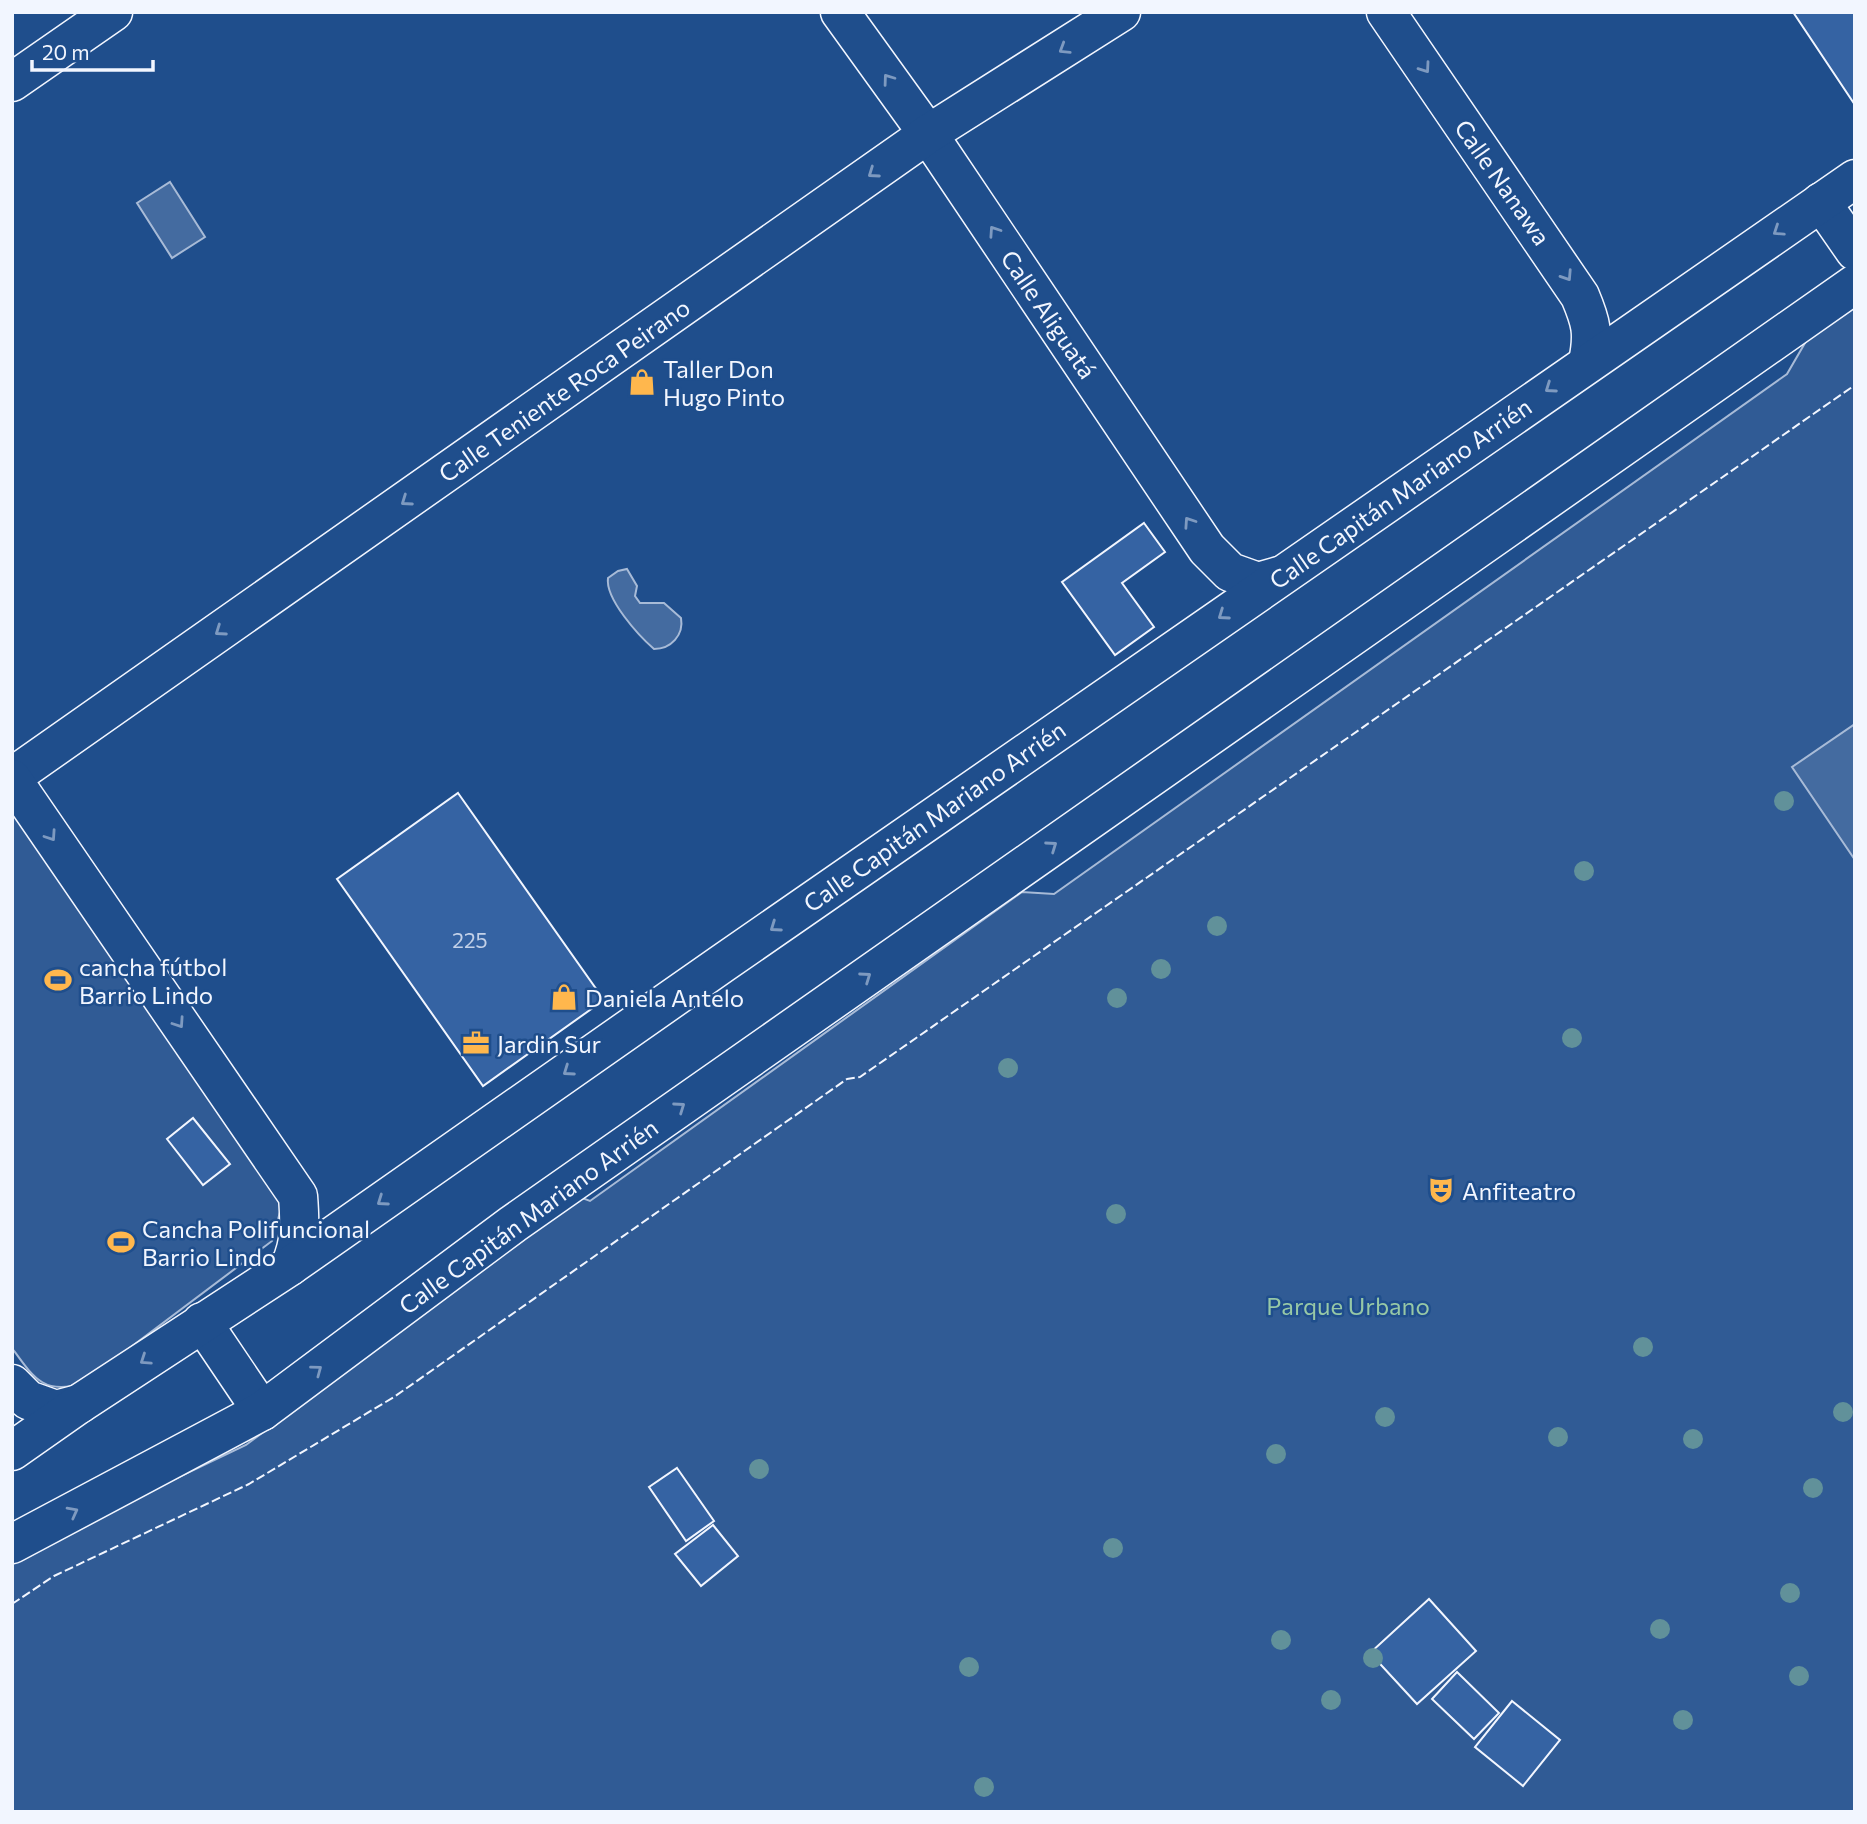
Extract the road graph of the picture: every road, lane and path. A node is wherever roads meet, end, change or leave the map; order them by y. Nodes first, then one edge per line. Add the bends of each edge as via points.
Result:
1 (113, 12) edge
2 (840, 12) edge
3 (1121, 12) edge
4 (1386, 12) edge
5 (12, 82) edge
6 (929, 134) junction
7 (1855, 179) edge
8 (1821, 202) junction
9 (1855, 251) edge
10 (1855, 284) edge
11 (1588, 362) junction
12 (1279, 576) junction
13 (12, 778) edge
14 (290, 1266) junction
15 (202, 1322) junction
16 (12, 1384) edge
17 (79, 1404) junction
18 (262, 1411) junction
19 (12, 1451) edge
20 (12, 1544) edge

1 - 5 street
6 -> 2 street, Calle Aliguatá
3 -> 6 street, Calle Teniente Roca Peirano
4 -> 11 street, Calle Nanawa via 1580,296 1593,341
12 -> 6 street, Calle Aliguatá via 1258,582 1230,572 1207,549
6 -> 13 street, Calle Teniente Roca Peirano
7 - 8 street, Calle Capitán Mariano Arrién
8 - 9 street
8 -> 11 street, Calle Capitán Mariano Arrién
18 -> 10 street, Calle Capitán Mariano Arrién via 513,1224
11 -> 12 street, Calle Capitán Mariano Arrién
12 -> 14 street, Calle Capitán Mariano Arrién
13 -> 14 street via 298,1196 299,1247
14 - 15 street, Calle Capitán Mariano Arrién
15 -> 17 street, Calle Capitán Mariano Arrién
15 - 18 street
16 - 17 street via 28,1400 55,1410
17 - 19 street, Calle Capitán Mariano Arrién
20 -> 18 street, Calle Capitán Mariano Arrién

